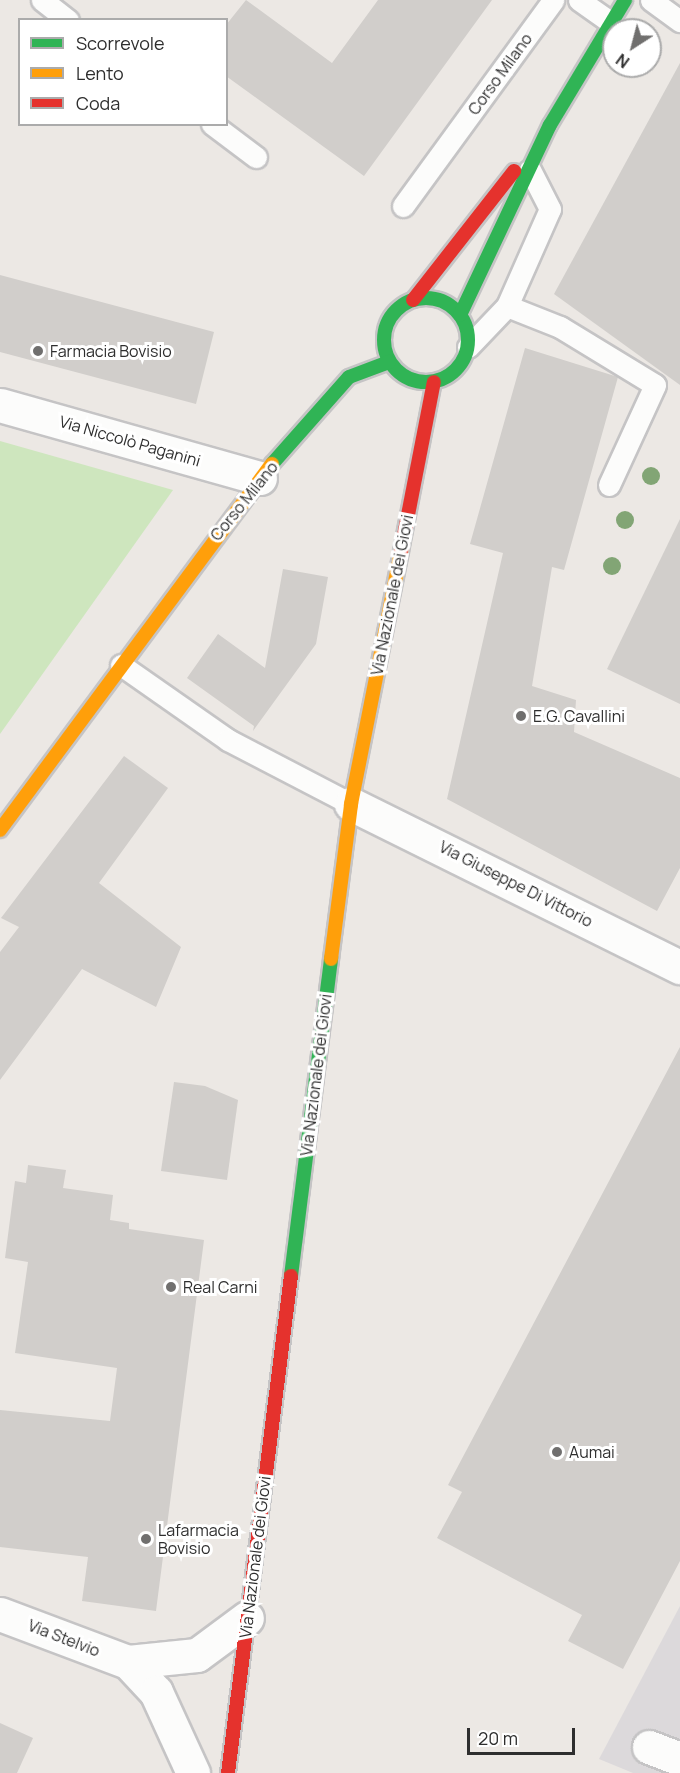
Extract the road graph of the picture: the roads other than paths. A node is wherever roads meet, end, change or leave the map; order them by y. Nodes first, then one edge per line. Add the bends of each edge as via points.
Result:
1 (42, 0) edge
2 (553, 0) edge
3 (579, 0) edge
4 (624, 0) edge
5 (651, 0) edge
6 (65, 18) edge
7 (604, 18) edge
8 (613, 18) edge
9 (680, 21) edge
10 (602, 36) edge
11 (550, 125) junction
12 (215, 126) edge
13 (256, 157) dead end
14 (530, 170) junction
15 (404, 206) dead end
16 (413, 300) junction
17 (507, 306) junction
18 (460, 315) junction
19 (468, 347) junction
20 (389, 362) junction
21 (434, 382) junction
22 (0, 405) edge
23 (260, 478) junction
24 (609, 485) dead end
25 (121, 665) junction
26 (351, 804) junction
27 (0, 830) edge
28 (680, 967) edge
29 (0, 1614) edge
30 (247, 1618) junction
31 (128, 1662) junction
32 (649, 1747) dead end
33 (680, 1759) edge
34 (193, 1773) edge
35 (228, 1773) edge

1 - 6 lane
2 - 15 lane, Corso Milano
3 - 7 lane
4 - 8 main road
5 - 9 lane
10 - 11 main road
11 - 14 main road
11 - 16 main road
12 - 13 lane
14 - 17 lane via 550,209
14 - 18 main road
16 - 18 main road via 439,300
16 - 20 main road via 397,309 386,325 383,344
17 - 19 lane
17 - 24 lane via 560,327 655,385
18 - 19 main road
19 - 21 main road via 456,370
20 - 21 main road via 408,379
20 - 23 main road, Corso Milano via 349,377
21 - 26 main road, Via Nazionale dei Giovi
22 - 23 street, Via Niccolò Paganini
23 - 25 main road, Corso Milano
25 - 26 lane via 228,740
25 - 27 main road, Corso Milano
26 - 28 street, Via Giuseppe Di Vittorio
26 - 30 main road, Via Nazionale dei Giovi
29 - 31 street, Via Stelvio
30 - 31 street, Via Stelvio via 197,1655
30 - 35 main road, Via Nazionale dei Giovi
31 - 34 street, Via Stelvio via 156,1692
32 - 33 street

